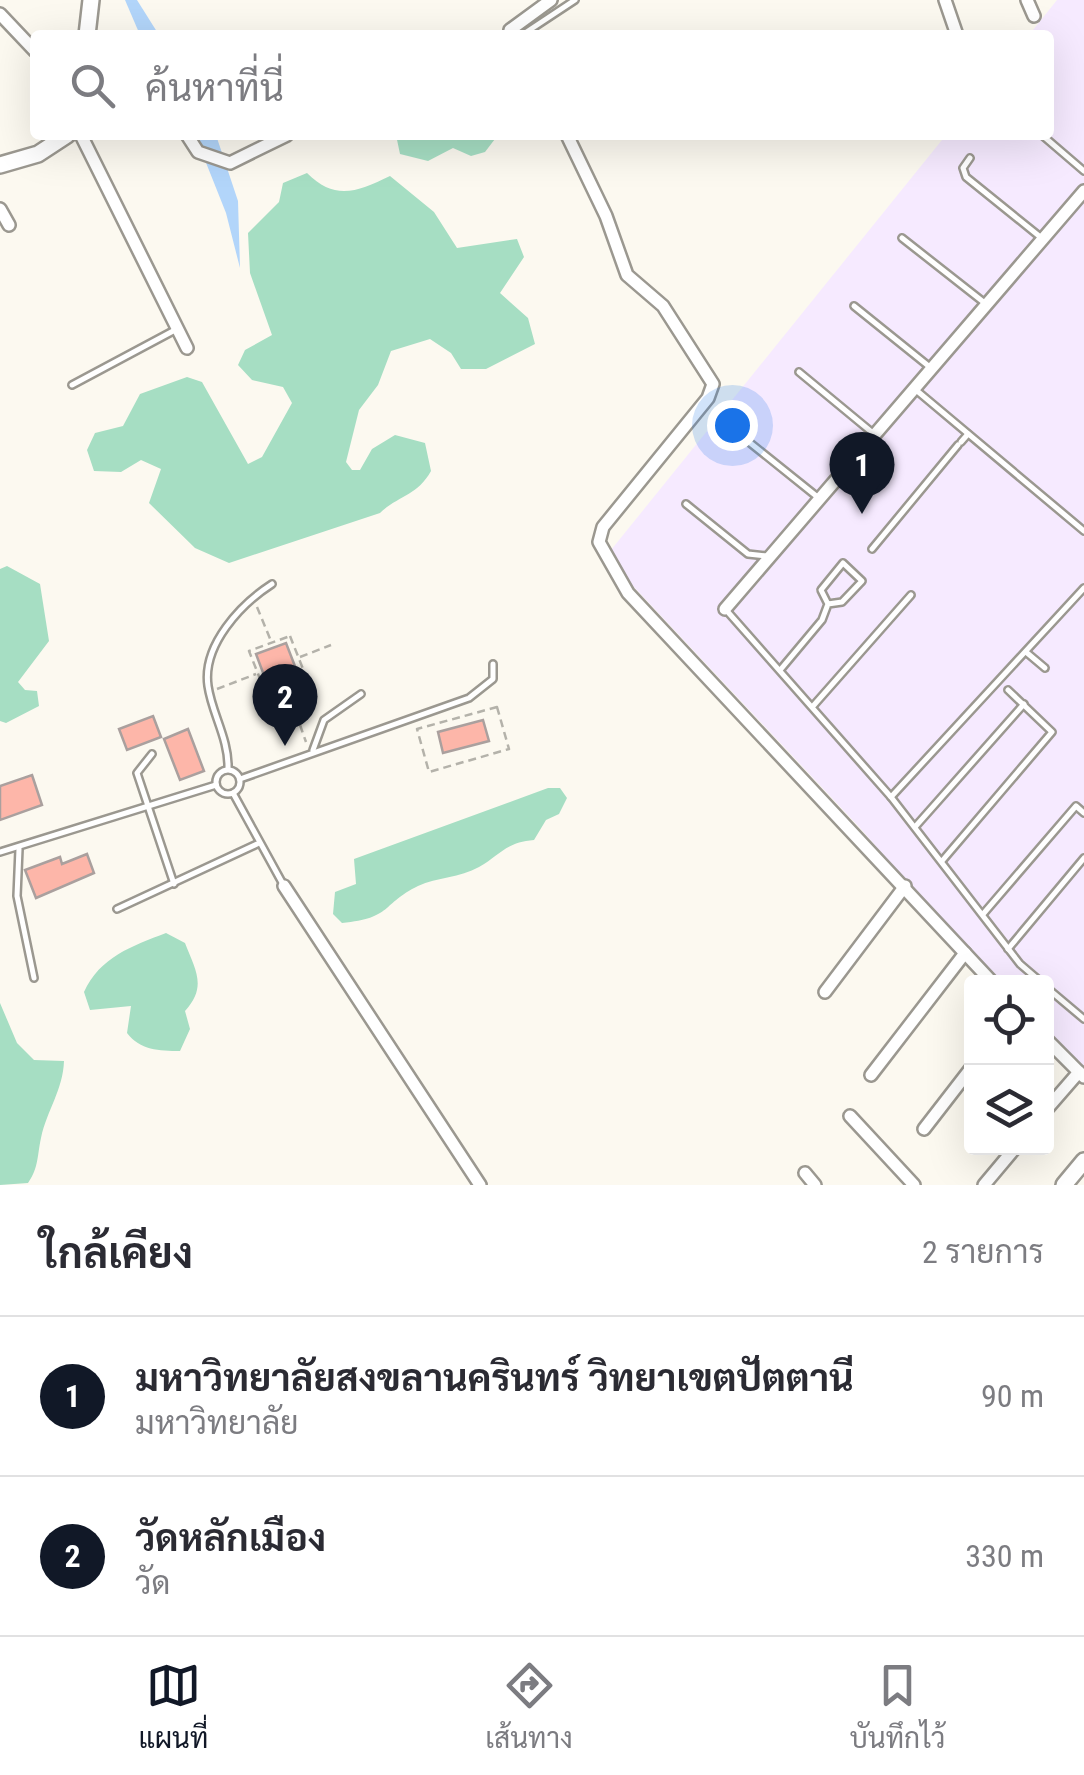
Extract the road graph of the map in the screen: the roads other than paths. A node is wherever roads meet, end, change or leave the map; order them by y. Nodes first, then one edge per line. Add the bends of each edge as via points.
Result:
1 (91, 0) edge
2 (552, 0) edge
3 (575, 0) edge
4 (945, 0) edge
5 (1027, 0) edge
6 (0, 14) edge
7 (1034, 16) dead end
8 (88, 30) edge
9 (517, 30) edge
10 (519, 30) edge
11 (955, 30) edge
12 (30, 45) edge
13 (59, 140) edge
14 (84, 140) edge
15 (190, 140) edge
16 (277, 140) edge
17 (569, 140) edge
18 (1048, 140) edge
19 (970, 158) dead end
20 (0, 164) edge
21 (1084, 171) edge
22 (1084, 191) edge
23 (0, 209) edge
24 (10, 225) dead end
25 (902, 238) dead end
26 (1044, 240) junction
27 (854, 306) dead end
28 (988, 306) junction
29 (178, 328) junction
30 (187, 348) dead end
31 (933, 370) junction
32 (800, 372) dead end
33 (72, 385) dead end
34 (916, 390) junction
35 (739, 434) dead end
36 (968, 434) junction
37 (876, 436) junction
38 (822, 500) junction
39 (686, 504) dead end
40 (1084, 531) edge
41 (872, 549) dead end
42 (770, 556) junction
43 (272, 584) dead end
44 (1084, 588) edge
45 (911, 595) dead end
46 (828, 604) junction
47 (725, 609) joint
48 (1026, 652) junction
49 (493, 664) dead end
50 (1044, 668) dead end
51 (781, 669) junction
52 (1008, 690) dead end
53 (360, 694) dead end
54 (1024, 704) junction
55 (813, 706) junction
56 (311, 752) junction
57 (152, 754) dead end
58 (228, 769) junction
59 (240, 779) junction
60 (216, 785) junction
61 (233, 793) junction
62 (891, 797) junction
63 (148, 806) junction
64 (1084, 813) edge
65 (915, 827) junction
66 (257, 844) junction
67 (20, 848) junction
68 (0, 852) edge
69 (1084, 858) edge
70 (942, 861) junction
71 (174, 884) junction
72 (284, 886) joint
73 (904, 886) junction
74 (117, 909) dead end
75 (983, 914) junction
76 (1008, 949) junction
77 (965, 953) junction
78 (985, 975) edge
79 (1034, 975) edge
80 (34, 978) dead end
81 (826, 992) dead end
82 (1054, 994) edge
83 (1084, 1019) edge
84 (1054, 1047) edge
85 (1081, 1074) edge
86 (871, 1075) dead end
87 (964, 1078) edge
88 (1054, 1102) edge
89 (850, 1116) dead end
90 (924, 1129) dead end
91 (1009, 1155) edge
92 (1084, 1161) edge
93 (805, 1173) dead end
94 (480, 1185) edge
95 (815, 1185) edge
96 (914, 1185) edge
97 (984, 1185) edge
98 (1064, 1185) edge

1 - 8 street
2 - 9 street
3 - 10 lane
4 - 11 street
5 - 7 street
6 - 12 street
13 - 20 street
14 - 29 street
15 - 16 street via 198,152 230,163
17 - 73 street via 627,275 663,306 713,384 603,527 600,542 635,601
18 - 21 lane
19 - 26 lane via 966,177
22 - 26 street
23 - 24 street
25 - 28 lane
26 - 28 street
27 - 31 lane
28 - 31 street
29 - 30 street
29 - 33 lane
31 - 34 street
32 - 37 lane
34 - 36 lane
34 - 37 street
35 - 38 lane
36 - 40 lane
36 - 41 lane
37 - 38 street
38 - 42 street
39 - 42 lane via 748,554
42 - 47 street
43 - 58 lane via 236,613 208,667
44 - 48 lane
45 - 55 lane
46 - 46 lane via 842,602 862,581 844,563 821,590
46 - 51 lane
47 - 51 lane
48 - 50 lane
48 - 62 lane
49 - 56 lane via 493,679 469,698
51 - 55 lane
52 - 54 lane
53 - 56 lane via 324,720
54 - 65 lane
54 - 70 lane via 1052,732
55 - 62 lane
56 - 59 lane
57 - 63 lane via 137,773
58 - 59 lane
58 - 60 lane
59 - 61 lane
60 - 61 lane
60 - 63 lane
61 - 66 lane
62 - 65 lane
63 - 67 lane
63 - 71 lane
64 - 75 lane via 1076,806
65 - 70 lane
66 - 71 lane
66 - 72 lane
67 - 68 lane
67 - 80 lane via 16,896
69 - 76 lane
70 - 75 lane
71 - 74 lane
72 - 94 street
73 - 77 street
73 - 81 street
75 - 76 lane
76 - 79 lane
77 - 78 street
77 - 86 street
82 - 83 lane
84 - 85 street
85 - 88 street
87 - 90 street
89 - 96 street
91 - 97 street
92 - 98 street
93 - 95 street

